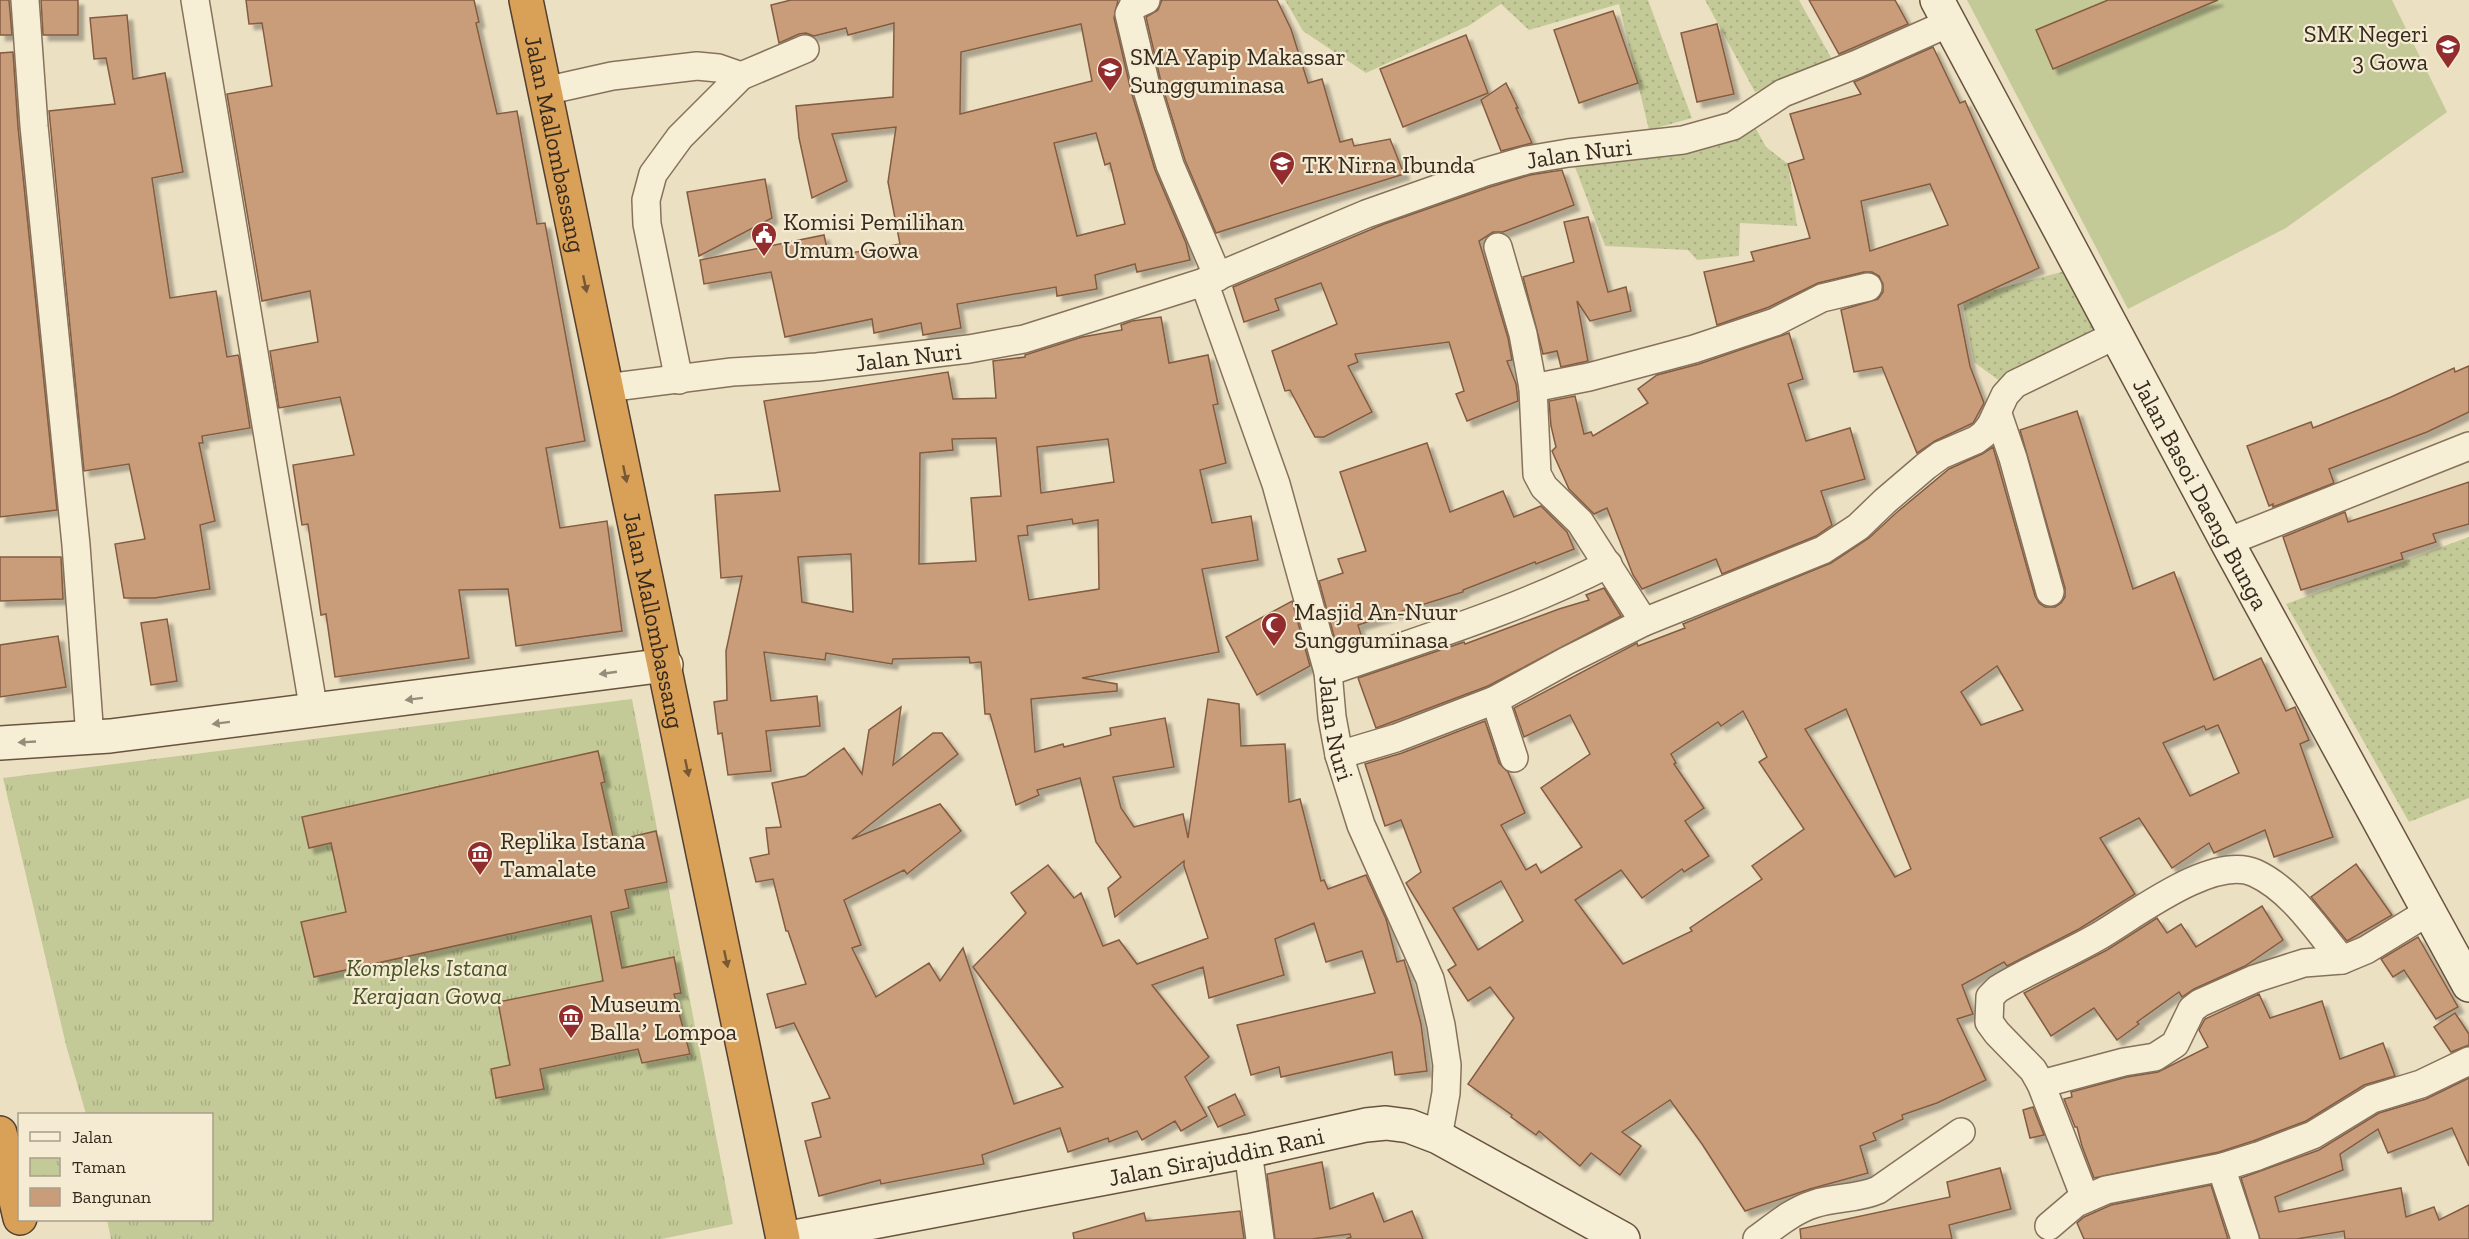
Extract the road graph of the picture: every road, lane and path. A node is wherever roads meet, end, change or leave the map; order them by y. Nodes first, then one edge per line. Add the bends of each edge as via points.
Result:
1 (25, 0) edge
2 (195, 0) edge
3 (526, 0) edge
4 (1138, 2) edge
5 (1943, 11) edge
6 (805, 49) dead end
7 (741, 76) junction
8 (571, 85) junction
9 (1498, 247) dead end
10 (1211, 280) junction
11 (1868, 287) dead end
12 (2116, 335) junction
13 (679, 380) junction
14 (606, 388) junction
15 (1533, 388) junction
16 (1998, 414) junction
17 (2469, 446) edge
18 (2227, 542) junction
19 (1608, 564) junction
20 (2050, 592) dead end
21 (1644, 622) junction
22 (666, 666) junction
23 (1328, 672) junction
24 (1496, 700) junction
25 (314, 712) junction
26 (90, 738) junction
27 (0, 743) edge
28 (1339, 755) junction
29 (1514, 758) dead end
30 (2428, 912) junction
31 (2342, 960) junction
32 (2469, 985) edge
33 (2469, 1061) edge
34 (2041, 1084) junction
35 (1961, 1132) dead end
36 (0, 1133) edge
37 (1438, 1137) junction
38 (1248, 1151) junction
39 (2223, 1167) junction
40 (2085, 1198) junction
41 (18, 1210) edge
42 (18, 1220) edge
43 (20, 1221) edge
44 (0, 1225) edge
45 (2049, 1226) dead end
46 (24, 1239) edge
47 (784, 1239) edge
48 (1260, 1239) edge
49 (1623, 1239) edge
50 (1757, 1239) edge
51 (2245, 1239) edge

1 - 26 street
2 - 25 street
3 - 8 highway, Jalan Mallombassang
4 - 10 street via 1130,9 1132,30 1170,165
5 - 10 street, Jalan Nuri via 1857,64 1783,93 1733,126 1683,140 1527,160 1366,214
5 - 12 street, Jalan Basoi Daeng Bunga
6 - 7 street
7 - 8 street via 697,66
7 - 13 street via 680,136 653,174 646,200 647,224
8 -> 14 highway, Jalan Mallombassang
9 - 15 street via 1523,334
10 - 13 street, Jalan Nuri via 1024,339 969,349
10 - 23 street, Jalan Nuri via 1276,484
11 - 15 street via 1822,298 1775,322 1694,349
12 - 16 street via 2015,384 2005,395
12 - 18 street, Jalan Basoi Daeng Bunga
13 - 14 street, Jalan Nuri
14 -> 22 highway, Jalan Mallombassang
15 - 19 street via 1537,474 1544,487 1580,522
16 - 20 street
16 - 21 street via 1984,434 1926,466 1842,539 1800,560
17 - 18 street
18 - 30 street, Jalan Basoi Daeng Bunga
19 - 21 street
19 - 23 street via 1514,607
21 - 24 street
22 -> 25 street
22 -> 47 highway, Jalan Mallombassang
23 - 28 street, Jalan Nuri
24 - 28 street
24 - 29 street
25 -> 26 street
26 -> 27 street
28 - 37 street, Jalan Nuri via 1372,854 1430,979 1447,1065
30 - 31 street
30 - 32 street, Jalan Basoi Daeng Bunga
31 - 34 street via 2304,963 2254,979 2200,1003 2192,1009 2175,1044 2155,1057
31 - 34 street via 2288,896 2254,872 2226,870 2180,886 1990,997 1989,1022
33 - 39 street via 2421,1084 2373,1099 2313,1135
34 - 40 street
35 - 50 street via 1878,1190 1796,1211
36 - 41 highway
37 - 38 street, Jalan Sirajuddin Rani via 1409,1126 1386,1123
37 - 49 street, Jalan Sirajuddin Rani
38 - 47 street, Jalan Sirajuddin Rani
38 - 48 street
39 - 40 street via 2106,1190
39 - 51 street
40 - 45 street
42 - 44 street
43 - 46 highway

